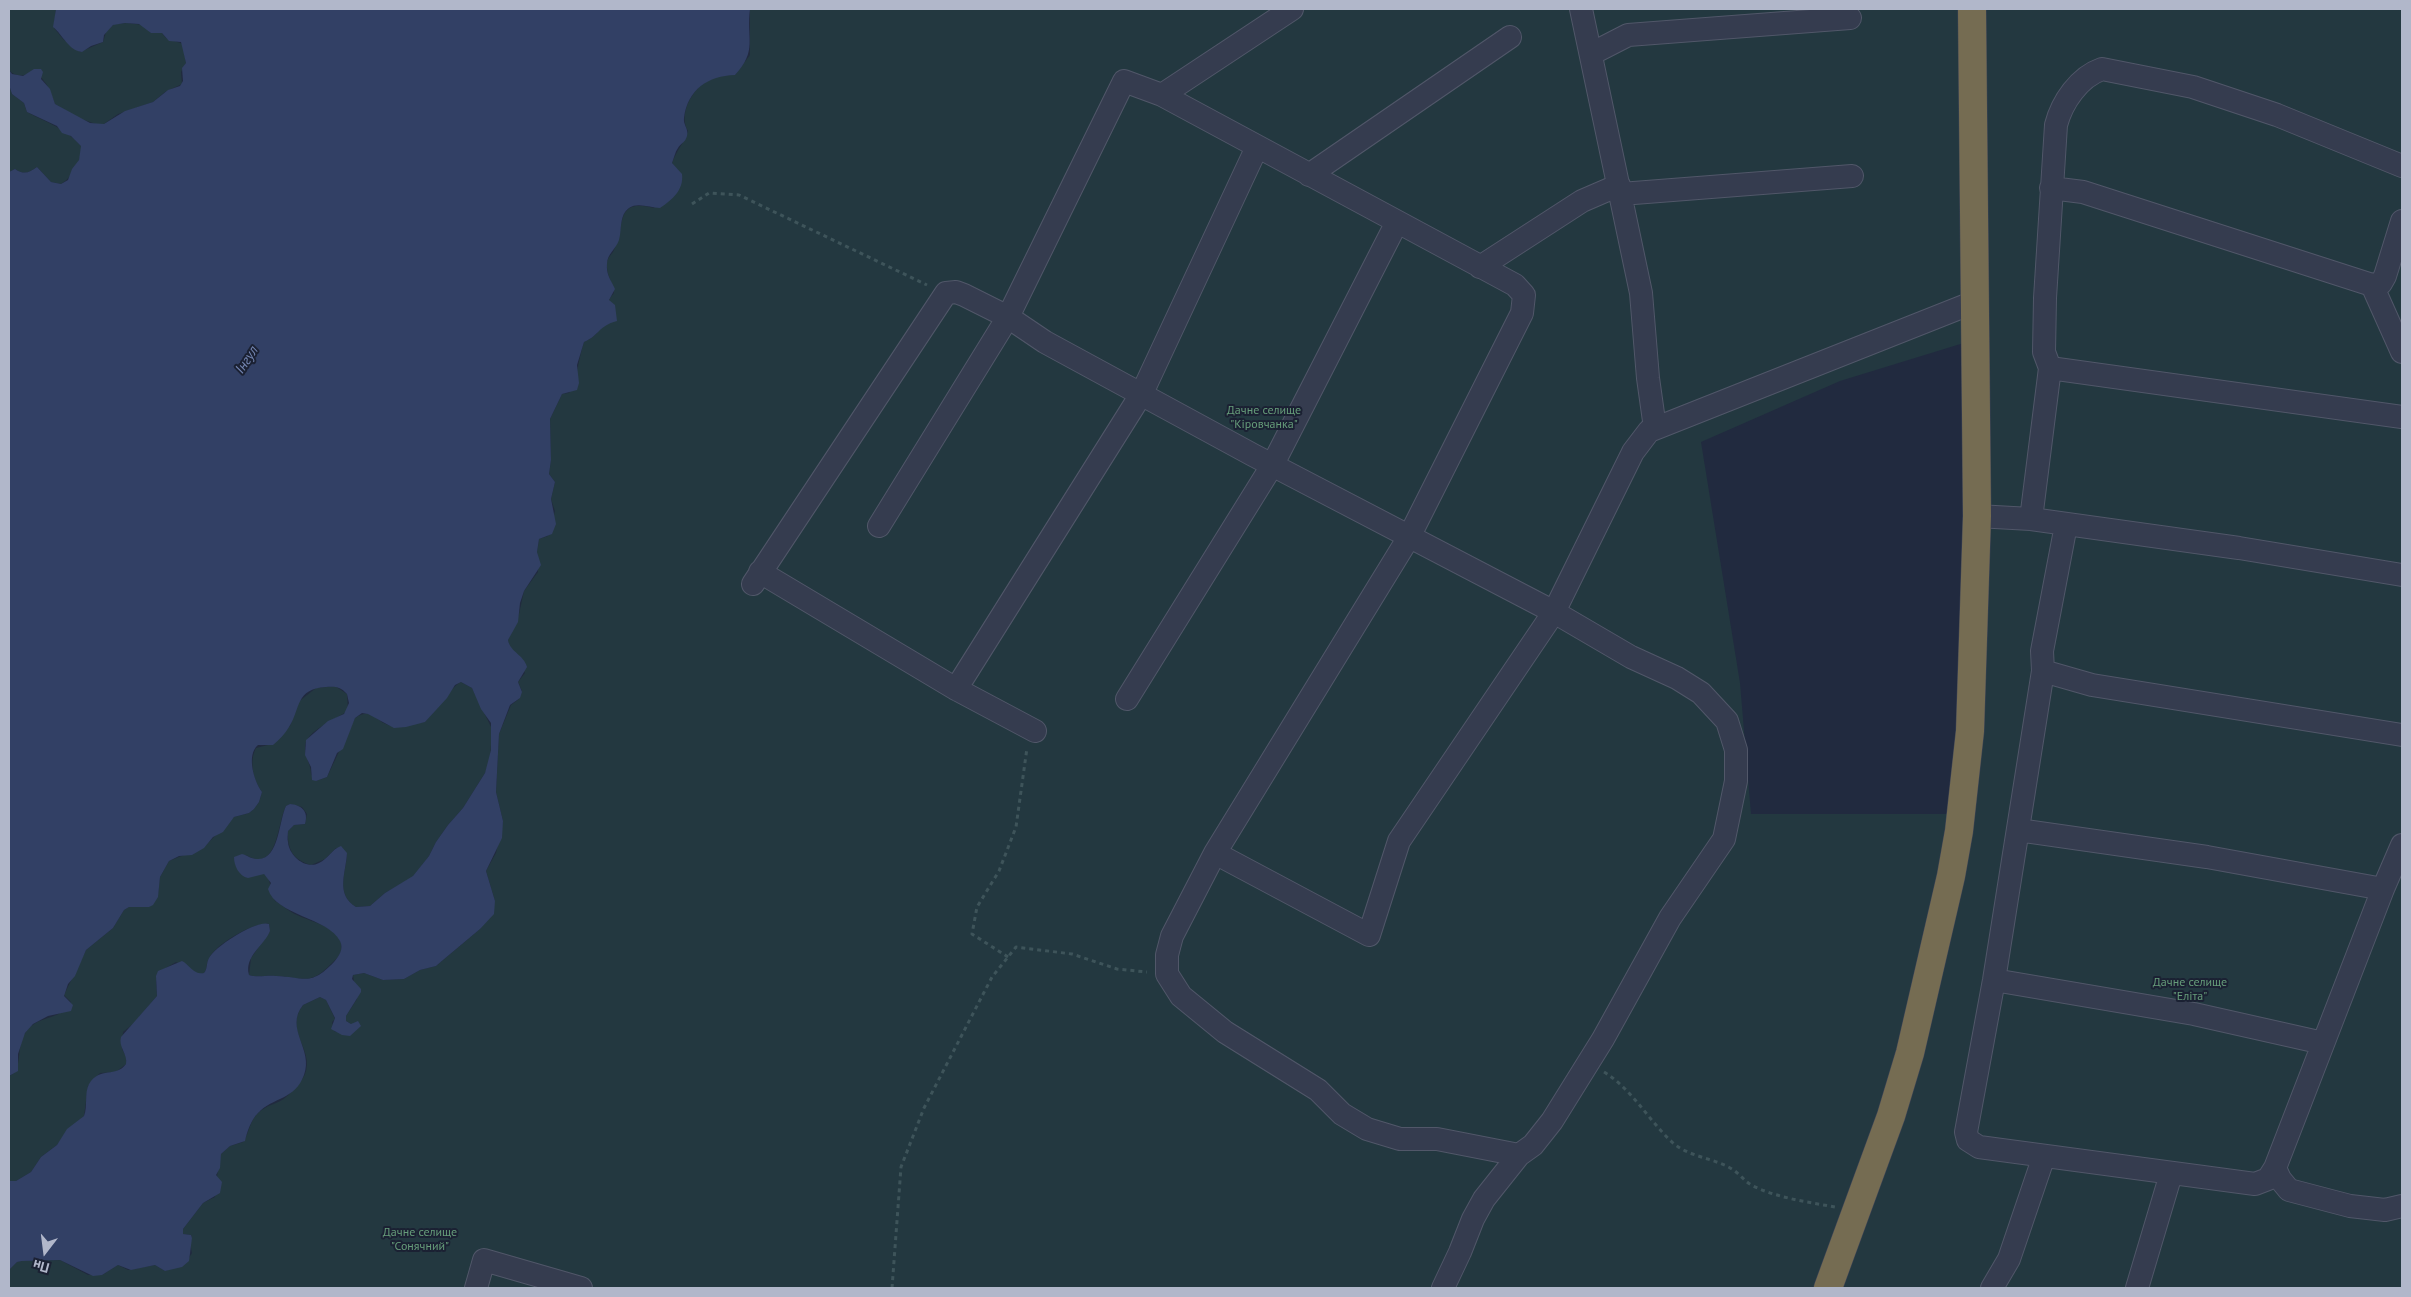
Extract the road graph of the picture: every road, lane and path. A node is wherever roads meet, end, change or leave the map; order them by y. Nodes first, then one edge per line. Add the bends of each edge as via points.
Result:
1 (1292, 9) edge
2 (1581, 9) edge
3 (1972, 9) edge
4 (1850, 18) dead end
5 (1510, 37) dead end
6 (1591, 54) junction
7 (1162, 95) junction
8 (1258, 147) junction
9 (2402, 166) edge
10 (1309, 175) junction
11 (1852, 176) dead end
12 (2051, 188) junction
13 (1620, 190) junction
14 (692, 204) dead end
15 (2402, 221) edge
16 (1397, 222) junction
17 (1480, 267) junction
18 (2372, 285) junction
19 (946, 293) junction
20 (1976, 301) junction
21 (1008, 317) junction
22 (2402, 352) edge
23 (2050, 368) junction
24 (1142, 393) junction
25 (2402, 417) edge
26 (1655, 428) junction
27 (1273, 464) junction
28 (1977, 516) junction
29 (2031, 519) junction
30 (2066, 525) junction
31 (879, 526) dead end
32 (1409, 537) junction
33 (2402, 575) edge
34 (1554, 612) junction
35 (2043, 671) junction
36 (956, 689) junction
37 (1127, 698) dead end
38 (1032, 729) joint
39 (2402, 735) edge
40 (2018, 830) junction
41 (2402, 845) edge
42 (1214, 853) junction
43 (2383, 889) junction
44 (1008, 957) junction
45 (1167, 974) junction
46 (1994, 980) junction
47 (2323, 1043) junction
48 (1588, 1064) junction
49 (1518, 1155) junction
50 (2044, 1156) junction
51 (2275, 1168) junction
52 (2170, 1174) junction
53 (2402, 1206) edge
54 (1857, 1212) junction
55 (476, 1288) edge
56 (581, 1288) edge
57 (892, 1288) edge
58 (1443, 1288) edge
59 (1828, 1288) edge
60 (1992, 1288) edge
61 (2137, 1288) edge

1 - 7 lane
2 - 6 lane
3 - 20 highway
4 - 6 lane via 1628,35
5 - 10 lane
6 - 13 lane
7 - 8 lane
7 - 21 lane via 1124,81
8 - 10 lane
8 - 24 lane
9 - 12 lane via 2277,115 2193,87 2102,70 2082,82 2059,114
10 - 16 lane
11 - 13 lane
12 - 18 lane via 2083,192
12 - 23 lane via 2044,352
13 - 17 lane via 1582,201
13 - 26 lane via 1641,293
14 - 19 path via 709,193 739,195
15 - 18 lane via 2385,276 2381,283
16 - 17 lane
16 - 27 lane
17 - 32 lane via 1514,285 1524,295 1522,313
18 - 22 lane
19 - 21 lane via 964,295
19 - 36 lane via 757,578
20 - 26 lane
20 - 28 highway
21 - 24 lane via 1045,342
21 - 31 lane
23 - 25 lane
23 - 29 lane
24 - 27 lane
24 - 36 lane
26 - 34 lane via 1632,452
27 - 32 lane
27 - 37 lane
28 - 29 lane
28 - 54 highway via 1970,730 1956,849 1910,1053 1892,1116
29 - 30 lane
30 - 33 lane via 2240,548
30 - 35 lane via 2042,651
32 - 34 lane
32 - 42 lane
34 - 42 lane via 1399,841 1369,935
34 - 48 lane via 1701,693 1727,721 1736,750 1736,780 1724,839 1670,918
35 - 39 lane via 2092,685
35 - 40 lane
36 - 38 lane
38 - 44 path via 1016,827 1000,871 977,908 972,934
40 - 43 lane via 2207,857
40 - 46 lane
41 - 43 lane
42 - 45 lane via 1172,936
43 - 47 lane
44 - 45 path via 1016,947 1072,954 1117,969
44 - 57 path via 992,977 924,1108 901,1167
45 - 49 lane via 1181,996 1225,1032 1318,1090 1354,1123 1400,1139 1437,1139
46 - 47 lane via 2194,1014
46 - 50 lane via 1966,1132 1968,1140 1979,1147
47 - 51 lane
48 - 49 lane via 1541,1136 1527,1151
48 - 54 path via 1621,1082 1649,1119 1675,1145 1732,1169 1752,1185 1788,1198
49 - 58 lane via 1484,1199
50 - 52 lane
50 - 60 lane via 2008,1259
51 - 52 lane via 2268,1180 2255,1184
51 - 53 lane via 2289,1190 2359,1207 2384,1210
52 - 61 lane
54 - 59 highway
55 - 56 lane via 484,1260

